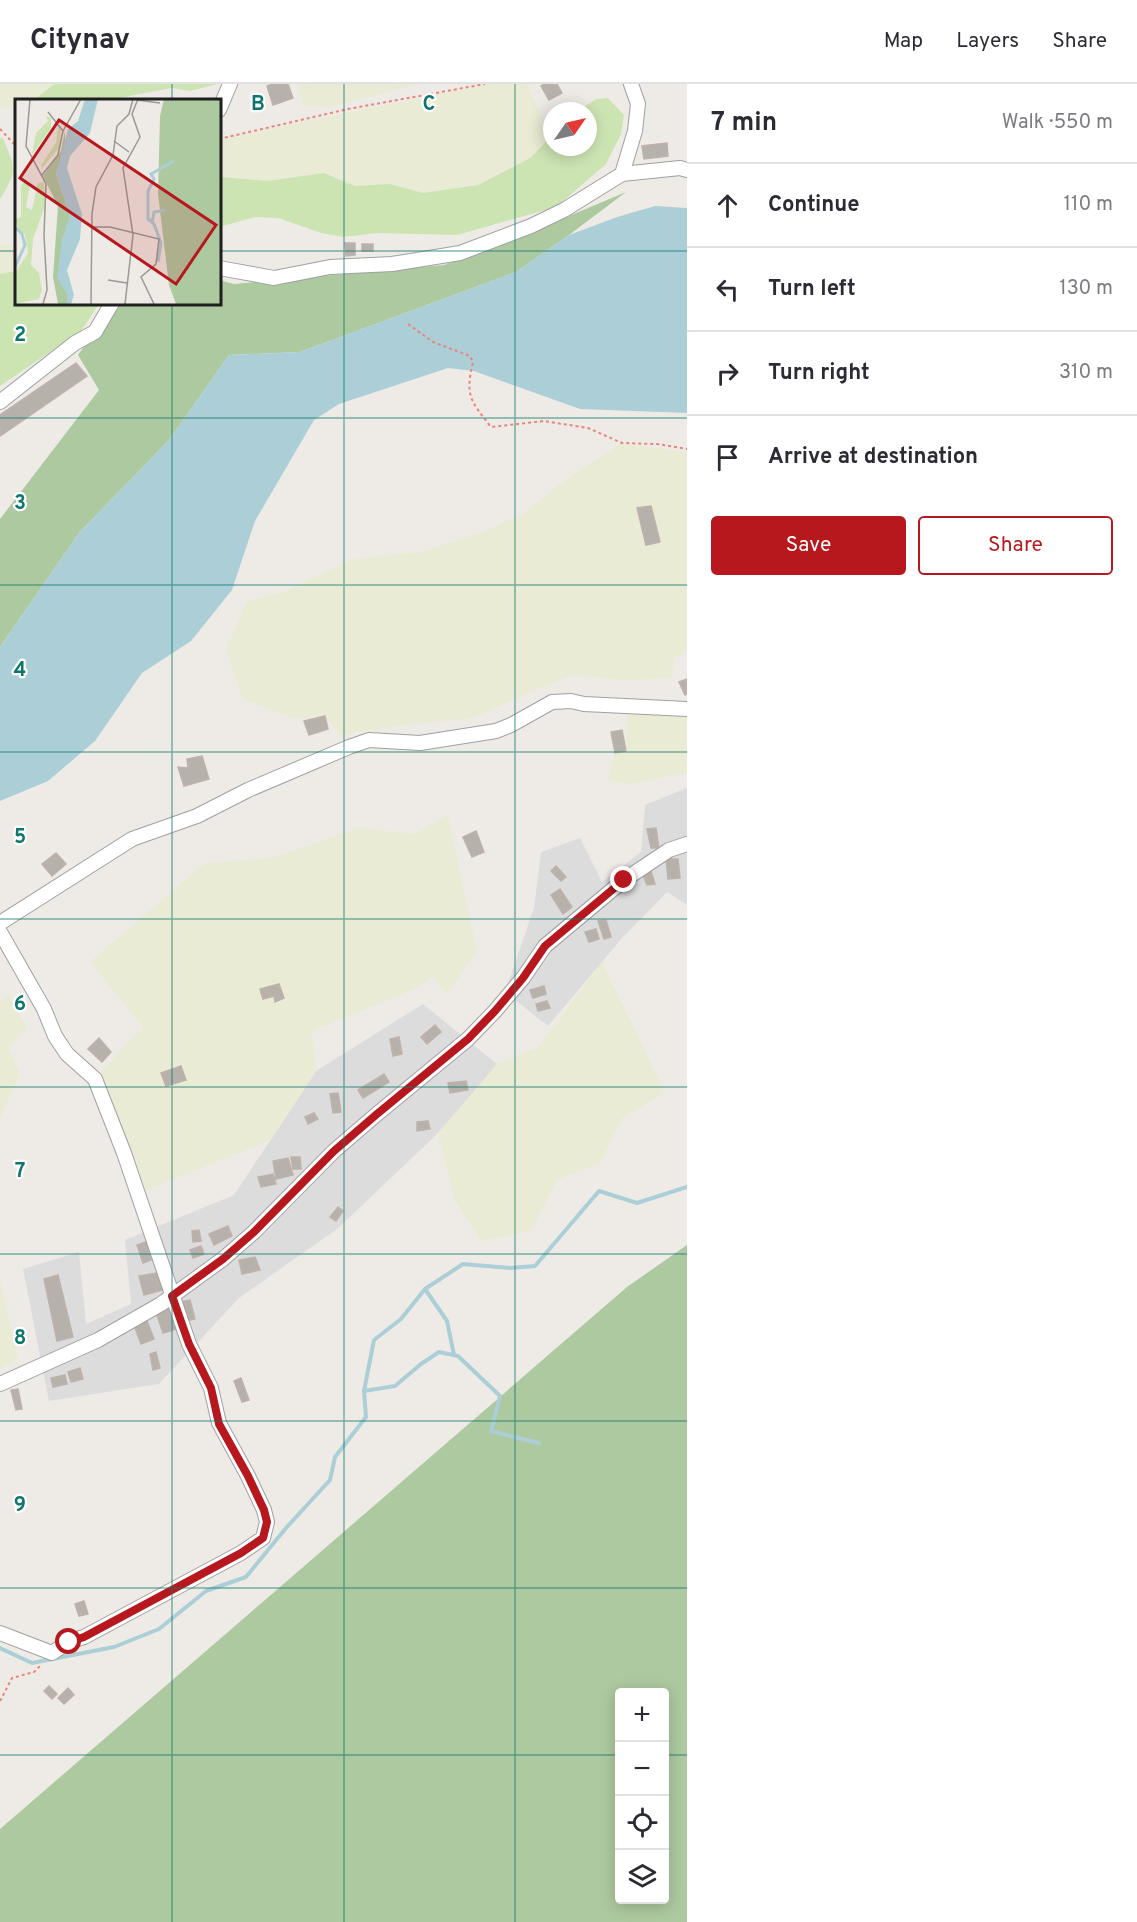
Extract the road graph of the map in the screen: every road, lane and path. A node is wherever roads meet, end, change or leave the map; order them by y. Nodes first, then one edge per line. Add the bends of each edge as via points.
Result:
1 (230, 84) edge
2 (485, 84) edge
3 (631, 86) edge
4 (220, 108) edge
5 (0, 129) edge
6 (220, 139) edge
7 (15, 145) edge
8 (687, 170) edge
9 (622, 174) junction
10 (220, 268) edge
11 (111, 304) edge
12 (408, 324) dead end
13 (0, 402) edge
14 (687, 449) edge
15 (687, 709) edge
16 (687, 844) edge
17 (0, 923) edge
18 (0, 932) edge
19 (172, 1296) junction
20 (0, 1384) edge
21 (0, 1633) edge
22 (34, 1672) dead end
23 (0, 1701) edge

1 - 4 street
2 - 6 path via 348,109
3 - 9 street via 638,104 635,131
5 - 7 path
8 - 9 street
9 - 10 street via 531,226 459,253 392,264 330,267 274,278
11 - 13 street via 95,332 75,343
12 - 14 path via 433,342 470,356 471,402 491,427 544,421 588,428 622,443
15 - 17 street via 552,702 496,731 420,743 369,740 248,790 197,816 132,839
16 - 19 street via 669,850 624,880 545,946 516,986 468,1039 334,1151 223,1259
18 - 19 street via 67,1054 95,1079
19 - 20 street via 98,1340
19 - 21 street via 189,1344 211,1388 219,1424 264,1510 267,1522 263,1538 52,1653
22 - 23 path via 12,1678

